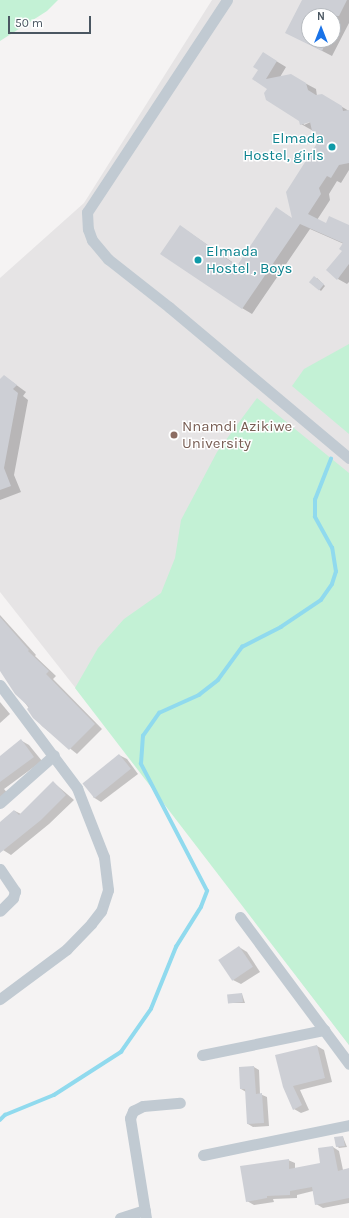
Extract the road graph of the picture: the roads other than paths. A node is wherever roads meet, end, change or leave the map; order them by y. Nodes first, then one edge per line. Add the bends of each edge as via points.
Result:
1 (227, 0) edge
2 (349, 458) edge
3 (0, 685) edge
4 (54, 755) junction
5 (0, 803) edge
6 (0, 868) edge
7 (0, 911) edge
8 (240, 917) dead end
9 (0, 999) edge
10 (324, 1030) junction
11 (202, 1055) dead end
12 (349, 1064) edge
13 (180, 1103) dead end
14 (349, 1125) edge
15 (203, 1155) dead end
16 (145, 1214) edge
17 (120, 1218) edge

1 - 2 street via 87,212 88,229 92,240 108,259
3 - 4 street
4 - 5 street
4 - 9 street via 76,788 104,857 108,890 101,912 67,949
6 - 7 street via 15,891 13,898
8 - 10 street
10 - 11 street
10 - 12 street
13 - 16 street via 143,1106 133,1111 130,1118
14 - 15 street
16 - 17 street

